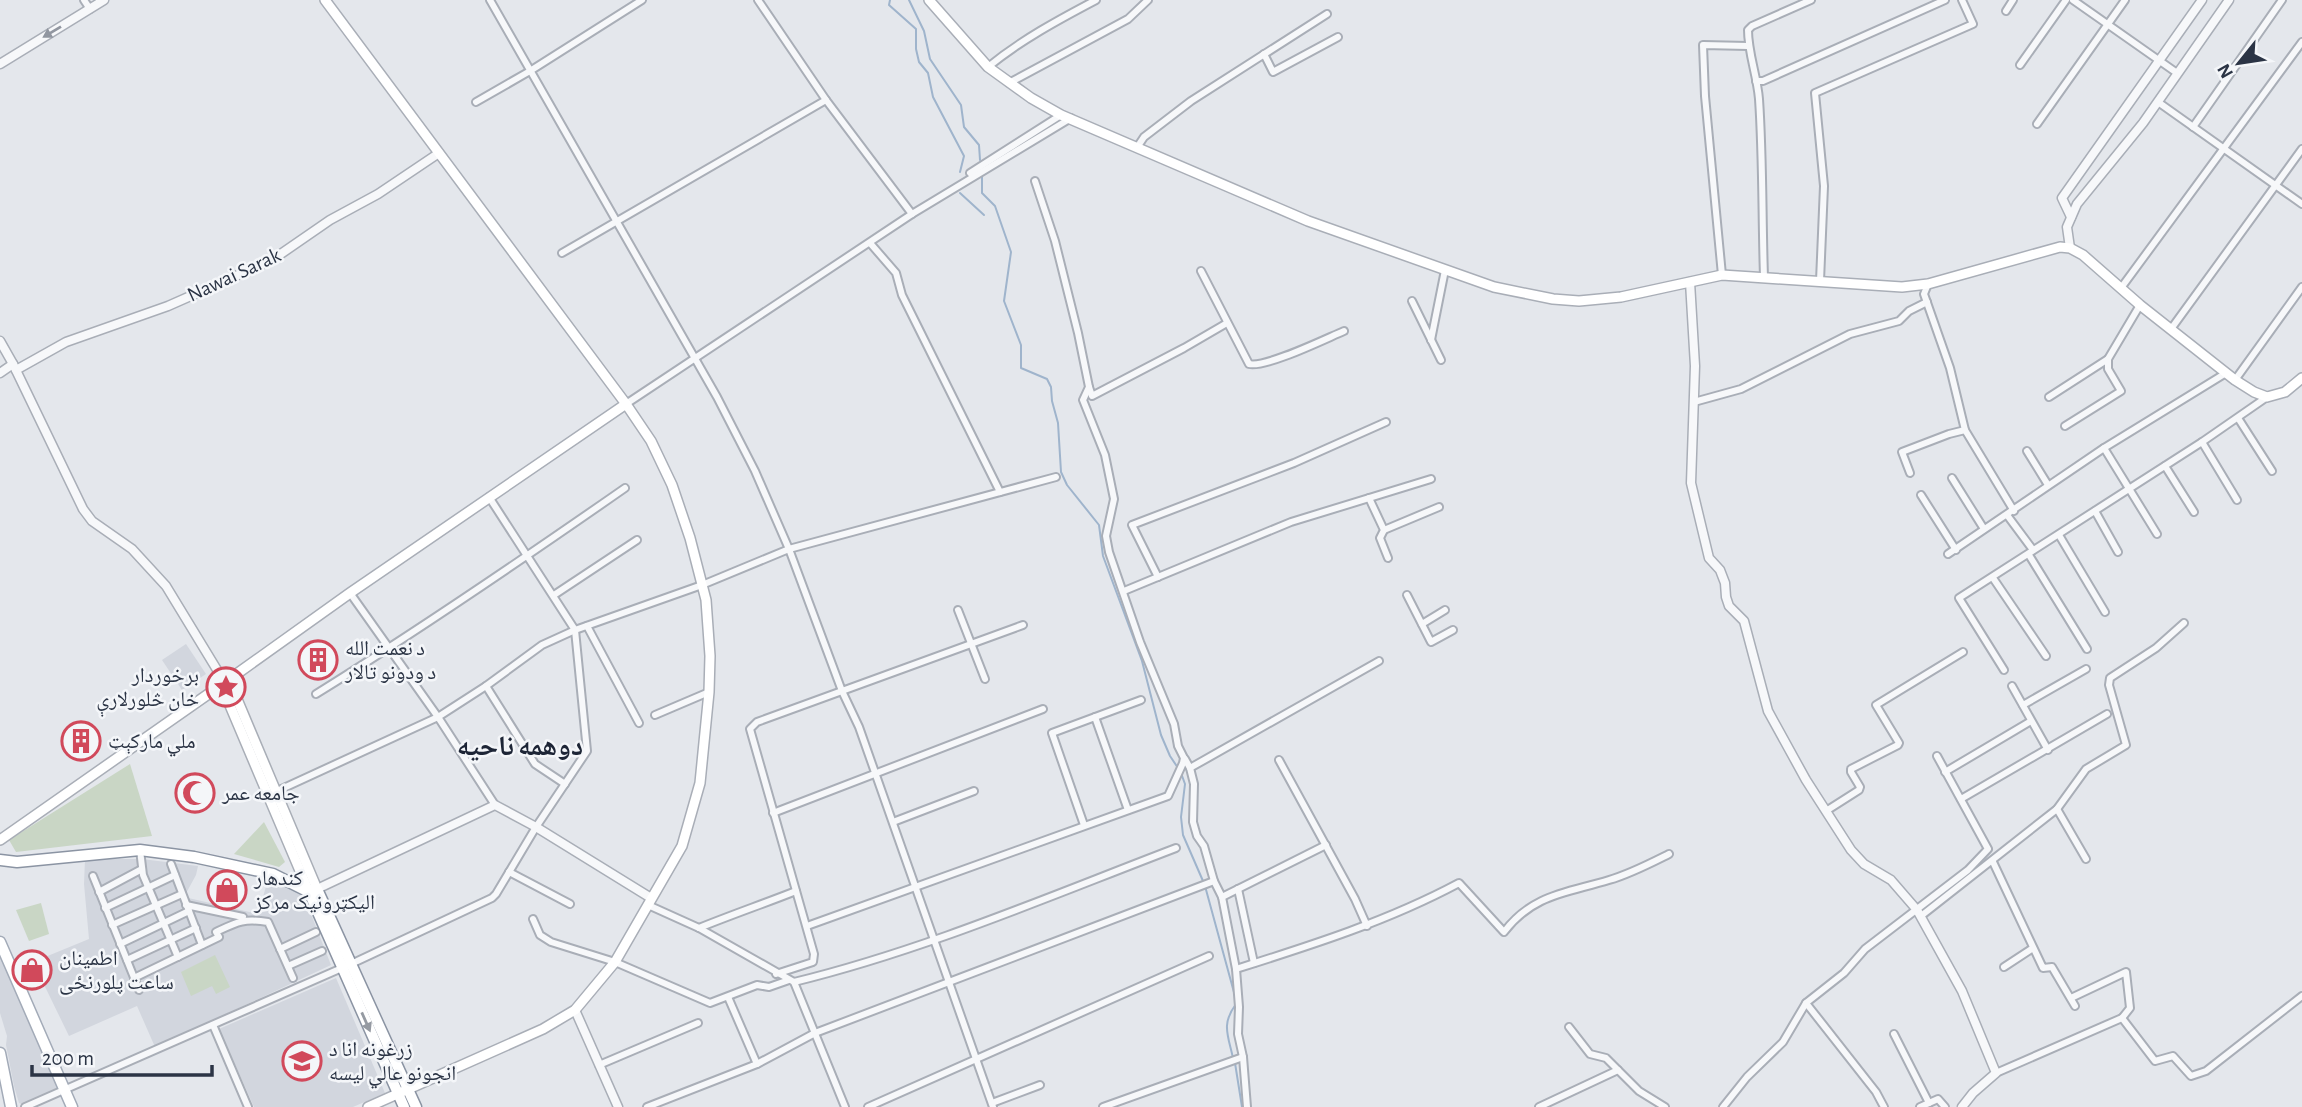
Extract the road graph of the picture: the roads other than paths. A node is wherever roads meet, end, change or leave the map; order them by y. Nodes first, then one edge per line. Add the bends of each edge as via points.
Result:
1 (84, 0) edge
2 (104, 0) edge
3 (325, 0) edge
4 (489, 0) edge
5 (642, 0) edge
6 (758, 0) edge
7 (929, 0) edge
8 (1096, 0) edge
9 (1148, 0) edge
10 (1811, 0) edge
11 (1945, 0) edge
12 (1962, 0) edge
13 (2013, 0) edge
14 (2066, 0) edge
15 (2073, 0) edge
16 (2125, 0) edge
17 (2202, 0) edge
18 (2229, 0) edge
19 (2282, 0) edge
20 (90, 9) junction
21 (2006, 11) dead end
22 (1327, 14) dead end
23 (2108, 24) junction
24 (1338, 37) dead end
25 (2302, 42) edge
26 (1748, 46) junction
27 (1264, 54) junction
28 (2160, 60) junction
29 (0, 64) edge
30 (2020, 65) dead end
31 (988, 66) junction
32 (530, 71) junction
33 (2178, 73) junction
34 (1756, 81) junction
35 (1009, 83) junction
36 (826, 100) junction
37 (476, 102) dead end
38 (2158, 102) junction
39 (1066, 116) junction
40 (2037, 124) dead end
41 (2193, 127) junction
42 (1138, 146) junction
43 (2224, 149) junction
44 (2302, 149) edge
45 (439, 153) junction
46 (1035, 181) dead end
47 (2276, 186) junction
48 (2302, 204) edge
49 (912, 214) junction
50 (2071, 216) junction
51 (616, 220) junction
52 (870, 243) junction
53 (2070, 248) junction
54 (562, 253) dead end
55 (1445, 270) junction
56 (1200, 271) dead end
57 (1722, 275) junction
58 (1764, 277) junction
59 (1820, 281) junction
60 (1690, 282) junction
61 (1928, 284) junction
62 (2302, 287) edge
63 (2120, 288) junction
64 (1412, 301) dead end
65 (1927, 302) junction
66 (2140, 305) junction
67 (1227, 323) junction
68 (2171, 329) junction
69 (1344, 331) dead end
70 (1431, 340) junction
71 (0, 341) edge
72 (695, 358) junction
73 (2108, 359) junction
74 (1441, 360) dead end
75 (15, 367) junction
76 (0, 373) edge
77 (2226, 373) junction
78 (2302, 378) edge
79 (2235, 380) junction
80 (1089, 387) junction
81 (2049, 397) dead end
82 (2267, 397) junction
83 (1694, 402) junction
84 (626, 404) junction
85 (2238, 418) junction
86 (1386, 422) dead end
87 (2065, 426) dead end
88 (1965, 430) junction
89 (2202, 442) junction
90 (2104, 448) junction
91 (2026, 451) dead end
92 (2165, 466) junction
93 (2272, 471) dead end
94 (1910, 473) dead end
95 (1056, 477) dead end
96 (1952, 478) dead end
97 (1431, 479) dead end
98 (2048, 485) junction
99 (625, 488) dead end
100 (2130, 488) junction
101 (1000, 492) junction
102 (1921, 495) dead end
103 (489, 497) junction
104 (1369, 498) junction
105 (2238, 500) dead end
106 (1439, 507) dead end
107 (2014, 511) junction
108 (2095, 511) junction
109 (2194, 512) dead end
110 (2007, 515) junction
111 (1984, 529) junction
112 (1384, 530) junction
113 (2157, 534) dead end
114 (2059, 535) junction
115 (636, 540) dead end
116 (789, 549) junction
117 (1956, 550) junction
118 (2031, 552) junction
119 (2118, 552) dead end
120 (1948, 554) dead end
121 (527, 556) junction
122 (1388, 558) dead end
123 (1158, 577) junction
124 (1993, 578) junction
125 (702, 585) junction
126 (1124, 591) junction
127 (350, 593) junction
128 (554, 595) junction
129 (1407, 595) dead end
130 (958, 610) dead end
131 (1445, 610) dead end
132 (2105, 612) dead end
133 (2184, 623) dead end
134 (1422, 624) junction
135 (1023, 625) dead end
136 (587, 626) junction
137 (575, 630) junction
138 (1453, 630) dead end
139 (971, 644) junction
140 (390, 648) junction
141 (2087, 649) dead end
142 (1962, 652) dead end
143 (2046, 656) dead end
144 (1379, 661) dead end
145 (2086, 669) dead end
146 (2004, 670) dead end
147 (227, 678) junction
148 (985, 679) dead end
149 (486, 686) junction
150 (2012, 686) dead end
151 (217, 688) junction
152 (842, 691) junction
153 (709, 692) junction
154 (230, 694) junction
155 (316, 694) dead end
156 (1141, 700) dead end
157 (2023, 705) junction
158 (1043, 709) dead end
159 (2107, 713) dead end
160 (655, 715) dead end
161 (438, 717) junction
162 (1095, 717) junction
163 (2031, 721) junction
164 (639, 723) dead end
165 (2048, 750) junction
166 (1937, 756) dead end
167 (1279, 760) dead end
168 (1184, 761) junction
169 (1190, 768) junction
170 (1945, 772) junction
171 (877, 775) junction
172 (565, 784) junction
173 (974, 791) dead end
174 (271, 794) junction
175 (1961, 799) junction
176 (495, 804) junction
177 (2057, 809) junction
178 (1128, 810) junction
179 (1826, 811) junction
180 (773, 813) junction
181 (893, 822) junction
182 (1084, 825) junction
183 (536, 827) junction
184 (0, 839) edge
185 (1326, 845) junction
186 (1176, 848) dead end
187 (140, 850) junction
188 (1669, 854) dead end
189 (2087, 859) dead end
190 (0, 861) edge
191 (1993, 862) junction
192 (171, 864) dead end
193 (0, 868) edge
194 (142, 869) junction
195 (509, 872) junction
196 (175, 875) junction
197 (93, 876) dead end
198 (1214, 881) junction
199 (915, 886) junction
200 (149, 889) junction
201 (1238, 889) junction
202 (313, 890) junction
203 (796, 891) junction
204 (99, 892) junction
205 (182, 894) junction
206 (1222, 897) junction
207 (649, 901) junction
208 (570, 904) dead end
209 (156, 906) junction
210 (105, 908) junction
211 (188, 908) junction
212 (1919, 913) junction
213 (243, 916) dead end
214 (533, 919) dead end
215 (163, 923) junction
216 (112, 925) junction
217 (807, 926) junction
218 (1367, 926) junction
219 (196, 928) junction
220 (699, 928) junction
221 (316, 932) dead end
222 (934, 939) junction
223 (170, 940) junction
224 (0, 942) edge
225 (120, 944) junction
226 (202, 945) junction
227 (2033, 948) junction
228 (280, 949) junction
229 (322, 951) dead end
230 (1209, 956) dead end
231 (178, 957) junction
232 (127, 960) junction
233 (615, 962) junction
234 (1254, 963) junction
235 (288, 966) junction
236 (347, 966) junction
237 (2004, 967) dead end
238 (1236, 968) junction
239 (776, 974) junction
240 (134, 978) junction
241 (293, 978) dead end
242 (792, 981) junction
243 (949, 982) junction
244 (139, 990) dead end
245 (2302, 996) edge
246 (728, 997) junction
247 (2071, 998) junction
248 (1806, 1003) junction
249 (2075, 1006) dead end
250 (575, 1010) junction
251 (2122, 1018) junction
252 (698, 1023) dead end
253 (213, 1025) junction
254 (1569, 1027) dead end
255 (815, 1033) junction
256 (1894, 1034) dead end
257 (0, 1053) edge
258 (977, 1059) junction
259 (1237, 1059) junction
260 (757, 1063) junction
261 (599, 1065) junction
262 (1618, 1070) junction
263 (1996, 1073) junction
264 (1040, 1085) dead end
265 (65, 1090) junction
266 (403, 1091) junction
267 (4, 1093) edge
268 (1929, 1103) junction
269 (993, 1105) edge
270 (1655, 1105) edge
271 (11, 1107) edge
272 (25, 1107) edge
273 (72, 1107) edge
274 (248, 1107) edge
275 (368, 1107) edge
276 (404, 1107) edge
277 (416, 1107) edge
278 (618, 1107) edge
279 (647, 1107) edge
280 (845, 1107) edge
281 (868, 1107) edge
282 (1102, 1107) edge
283 (1247, 1107) edge
284 (1539, 1107) edge
285 (1665, 1107) edge
286 (1723, 1107) edge
287 (1884, 1107) edge
288 (1920, 1107) edge
289 (1945, 1107) edge
290 (1962, 1107) edge

1 - 20 street
2 - 20 street
3 - 45 main road
4 - 32 street
5 - 32 street
6 - 36 street
7 - 31 main road
8 - 31 street via 1051,23
9 - 35 street via 1128,19
10 - 26 street via 1752,26
11 - 34 street
12 - 59 street via 1973,24 1815,93 1824,186
13 - 21 street
14 - 30 street
15 - 23 street
16 - 23 street
17 - 28 street
18 - 33 street
19 - 41 street
20 -> 29 street
22 - 27 street
23 - 28 street
23 - 40 street
24 - 27 street via 1273,72
25 - 43 street
26 - 34 street
26 - 57 street via 1703,46
27 - 42 street via 1191,101
28 - 33 street
28 - 50 street via 2062,198
31 - 35 main road
32 - 37 street
32 - 51 street
33 - 38 street
34 - 58 street
35 - 39 main road
36 - 49 street
36 - 51 street
38 - 41 street
38 - 50 street
39 - 42 main road
39 - 49 street
41 - 43 street
42 - 55 main road via 1308,221
43 - 47 street
43 - 63 street
44 - 47 street
45 - 75 street, Nawai Sarak via 272,260
45 - 84 main road
46 - 80 street via 1055,241
47 - 48 street
47 - 68 street
49 - 52 street
50 - 53 street via 2067,227
51 - 54 street
51 - 72 street
52 - 72 street
52 - 101 street via 896,273 902,295
53 - 61 main road via 2037,252
53 - 63 main road
55 - 60 main road via 1494,287 1579,301
55 - 70 street
56 - 67 street
57 - 58 main road
57 - 60 main road
58 - 59 main road
59 - 61 main road via 1902,287
60 - 83 street
61 - 65 street
62 - 79 street
63 - 66 main road
64 - 70 street
65 - 83 street via 1899,321 1850,334 1741,389
65 - 88 street
66 - 68 main road
66 - 73 street
67 - 69 street via 1249,364 1254,365 1273,362
67 - 80 street via 1092,396
68 - 77 main road
70 - 74 street
71 - 75 street
72 - 84 street
72 - 116 street via 755,471
73 - 81 street
73 - 87 street via 2108,369 2121,391
75 - 76 street, Nawai Sarak
75 - 147 street via 83,509 92,521 132,549 166,586
77 - 79 main road
77 - 90 street
78 - 82 main road via 2285,392
79 - 82 main road
80 - 126 street via 1083,400 1105,455 1114,499 1106,536
82 - 85 street
83 - 179 street via 1691,483 1709,558 1720,570 1729,606 1744,621 1768,711
84 - 103 main road
84 - 125 main road via 672,485
85 - 89 street
85 - 93 street
86 - 123 street via 1132,525
88 - 94 street via 1902,452
88 - 107 street
89 - 92 street
89 - 105 street
90 - 98 street
90 - 100 street
91 - 98 street
92 - 100 street
92 - 109 street
95 - 101 street
96 - 111 street
97 - 104 street
98 - 107 street
99 - 121 street
100 - 108 street
100 - 113 street
101 - 116 street
102 - 117 street
103 - 121 street
103 - 127 main road
104 - 112 street
104 - 123 street via 1291,522
106 - 112 street
107 - 110 street
108 - 114 street
108 - 119 street
110 - 111 street
110 - 118 street
111 - 117 street
112 - 122 street via 1380,538
114 - 118 street
114 - 132 street
115 - 128 street
116 - 125 street
116 - 152 street
117 - 120 street
118 - 124 street
118 - 141 street
121 - 128 street
121 - 140 street
123 - 126 street
124 - 143 street
124 - 146 street via 1959,598
125 - 136 street
125 - 153 main road
126 - 168 street
127 - 140 street
127 - 147 main road
128 - 137 street
129 - 134 street
130 - 139 street
131 - 134 street
133 - 177 street via 2110,678 2127,743 2086,769
134 - 138 street via 1432,643
135 - 139 street
136 - 137 street
136 - 164 street
137 - 149 street via 541,645
137 - 172 street via 587,751
139 - 148 street
139 - 152 street
140 - 155 street
140 - 161 street
142 - 179 street via 1876,705 1899,743 1852,769 1859,790
144 - 169 street
145 - 157 street
147 - 151 main road via 218,682
147 - 154 main road via 236,686
149 - 161 street
149 - 172 street via 535,764
150 - 157 street
151 - 154 main road via 220,694
151 - 184 main road
152 - 171 street
152 - 180 street via 757,722 750,729
153 - 160 street
153 - 207 main road via 700,783 682,846
154 - 174 main road
156 - 162 street
157 - 163 street
158 - 171 street
159 - 165 street
161 - 174 street
161 - 176 street
162 - 178 street
162 - 182 street via 1052,733
163 - 165 street
163 - 170 street
165 - 175 street
166 - 170 street
167 - 185 street
168 - 169 street
168 - 178 street via 1168,796
169 - 198 street via 1193,822
170 - 175 street
171 - 180 street
171 - 181 street
172 - 183 street
173 - 181 street
174 - 202 main road
175 - 212 street via 1988,849
176 - 183 street
176 - 202 street
177 - 189 street
177 - 191 street
178 - 182 street
179 - 212 street via 1851,850 1891,880
180 - 203 street
181 - 199 street
182 - 199 street
183 - 195 street
183 - 207 street
185 - 201 street
185 - 218 street
186 - 222 street
187 - 190 main road
187 - 194 street
187 - 202 main road via 273,874
188 - 218 street via 1632,873 1540,901 1525,909 1504,932 1459,883
190 - 193 main road
191 - 212 street
191 - 227 street
192 - 196 street
194 - 200 street
194 - 204 street
195 - 208 street
195 - 236 street via 492,898
196 - 200 street
196 - 205 street
197 - 204 street
198 - 206 street
198 - 243 street
199 - 217 street
199 - 222 street
200 - 209 street
200 - 210 street
201 - 206 street
201 - 234 street
202 - 236 main road
203 - 217 street
203 - 220 street
204 - 210 street
205 - 209 street
205 - 211 street
206 - 238 street
207 - 220 street
207 - 233 main road
209 - 215 street
209 - 216 street
210 - 216 street
211 - 213 street
211 - 215 street
211 - 219 street
212 - 248 street via 1865,949 1844,973
212 - 263 street via 1962,991
214 - 233 street via 540,936 551,942
215 - 223 street
215 - 225 street
216 - 225 street
217 - 239 street via 813,962
218 - 234 street
219 - 223 street
219 - 226 street
220 - 239 street
221 - 228 street
222 - 242 street
222 - 243 street
223 - 231 street
223 - 232 street
224 - 265 main road
225 - 232 street
226 - 228 street via 219,937 216,932 249,919 268,922
226 - 231 street
227 - 237 street
227 - 247 street via 2043,968 2053,968
228 - 235 street
229 - 235 street
230 - 258 street
231 - 240 street
232 - 240 street
233 - 246 street via 705,1002
233 - 250 main road
234 - 238 street
235 - 241 street
236 - 253 street
236 - 266 main road
238 - 259 street
239 - 242 street
240 - 244 street
242 - 246 street via 757,985
242 - 255 street
243 - 255 street
243 - 258 street
245 - 251 street via 2206,1071 2191,1076 2173,1056 2155,1061
246 - 260 street
247 - 249 street
247 - 251 street via 2126,972 2130,1008
248 - 286 street via 1783,1042
248 - 287 street
250 - 261 street
250 - 266 main road via 543,1029
251 - 263 street
252 - 261 street
253 - 265 street
253 - 274 street
254 - 262 street via 1590,1054 1606,1058
255 - 260 street
255 - 280 street
256 - 268 street
257 - 267 main road
258 - 269 street
258 - 281 street
259 - 282 street
259 - 283 street
260 - 279 street
261 - 278 street
262 - 270 street
262 - 284 street
263 - 290 street
264 - 269 street
265 - 272 street
265 - 273 main road
266 - 275 main road
266 - 276 main road
266 - 277 main road
267 - 271 main road
268 - 288 street
268 - 289 street via 1938,1099
270 - 285 street

